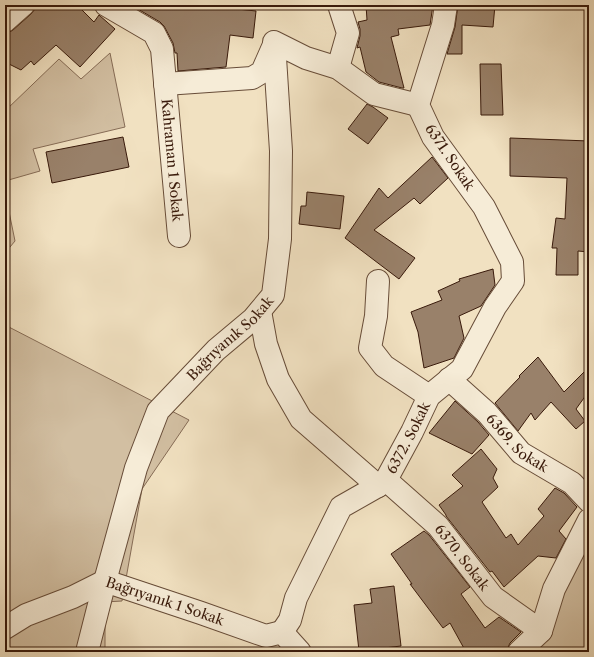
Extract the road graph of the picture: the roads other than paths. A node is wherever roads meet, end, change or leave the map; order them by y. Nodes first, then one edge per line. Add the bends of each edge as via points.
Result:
1 (23, 5) edge
2 (106, 5) edge
3 (339, 5) edge
4 (446, 5) edge
5 (5, 21) edge
6 (274, 42) junction
7 (338, 68) junction
8 (165, 84) junction
9 (418, 106) junction
10 (178, 236) dead end
11 (378, 281) dead end
12 (514, 281) joint
13 (260, 311) junction
14 (449, 379) junction
15 (429, 396) junction
16 (382, 483) junction
17 (589, 501) edge
18 (589, 520) edge
19 (105, 581) junction
20 (5, 628) edge
21 (541, 631) junction
22 (282, 632) junction
23 (87, 652) edge
24 (300, 652) edge
25 (519, 652) edge

1 - 5 street
2 - 8 street, Kahraman 1 Sokak via 154,33 162,50
3 - 7 street via 348,33
4 - 9 street via 443,25
6 - 7 street via 306,58
6 - 8 street via 262,72 252,78
6 - 13 street, Bağrıyanık Sokak via 281,151 280,239 273,295
7 - 9 street via 374,94
8 - 10 street, Kahraman 1 Sokak
9 - 12 street, 6371. Sokak via 434,137 484,207 512,262
11 - 15 street via 376,316 370,348 384,366
12 - 14 street, 6372. Sokak via 495,306 462,369
13 - 16 street, 6370. Sokak via 266,344 278,379 301,418
13 - 19 street, Bağrıyanık Sokak via 216,350 158,411 136,468
14 - 15 street, 6372. Sokak
14 - 17 street, 6369. Sokak via 487,413 521,453 572,483
15 - 16 street, 6372. Sokak via 412,432
16 - 21 street, 6370. Sokak via 438,526 493,597
16 - 22 street, 6372. Sokak via 341,507 296,598 290,620
18 - 21 street via 554,589
19 - 20 street, Bağrıyanık 1 Sokak via 73,597 26,615
19 - 22 street, Bağrıyanık 1 Sokak via 266,636
19 - 23 street, Bağrıyanık Sokak
21 - 25 street
22 - 24 street

